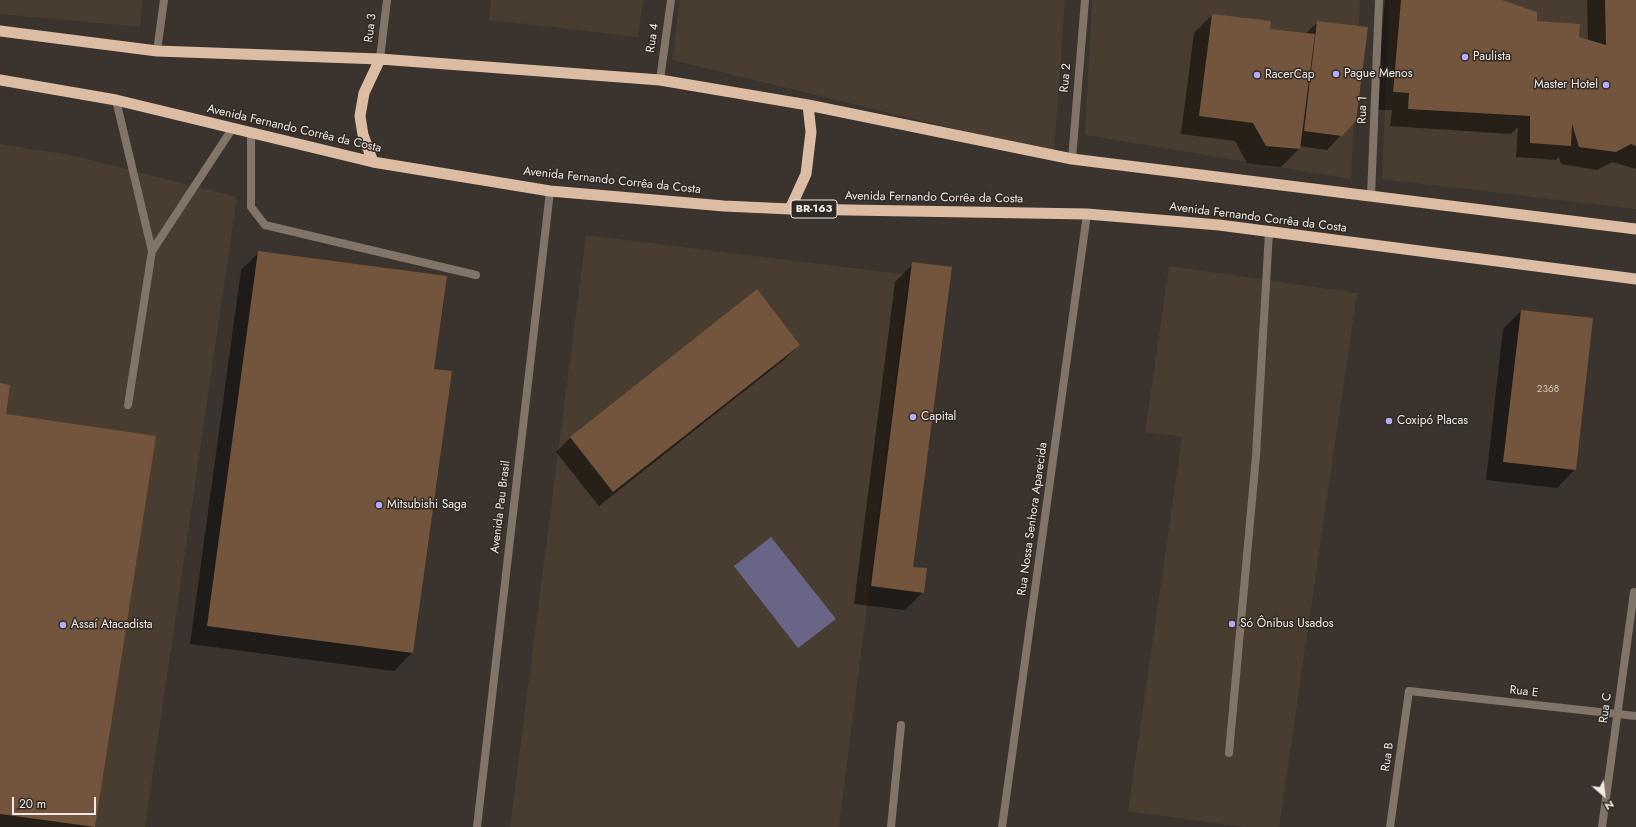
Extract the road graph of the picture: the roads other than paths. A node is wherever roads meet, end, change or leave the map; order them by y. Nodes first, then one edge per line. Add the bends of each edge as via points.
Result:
1 (164, 0) edge
2 (387, 0) edge
3 (670, 0) edge
4 (1084, 0) edge
5 (1379, 0) edge
6 (0, 31) edge
7 (157, 51) junction
8 (380, 59) junction
9 (0, 80) edge
10 (660, 80) junction
11 (116, 100) junction
12 (808, 105) junction
13 (232, 129) junction
14 (251, 133) junction
15 (1072, 159) junction
16 (373, 162) junction
17 (550, 191) junction
18 (1371, 196) junction
19 (790, 209) junction
20 (1087, 214) junction
21 (1636, 229) edge
22 (1269, 232) junction
23 (152, 251) junction
24 (476, 275) dead end
25 (1636, 279) edge
26 (128, 405) dead end
27 (1634, 592) dead end
28 (1409, 691) joint
29 (1618, 714) junction
30 (1636, 716) edge
31 (900, 724) dead end
32 (1229, 753) dead end
33 (477, 827) edge
34 (891, 827) edge
35 (1002, 827) edge
36 (1390, 827) edge
37 (1602, 827) edge

1 - 7 street
2 - 8 street, Rua 3
3 - 10 street, Rua 4
4 - 15 street, Rua 2
5 - 18 street, Rua 1
6 - 7 highway
7 - 8 highway
8 - 10 highway
8 - 16 highway via 364,93 360,116 363,136
9 - 11 highway, Avenida Fernando Corrêa da Costa / BR-163
10 - 12 highway
11 - 13 highway, Avenida Fernando Corrêa da Costa / BR-163
11 - 23 street
12 - 15 highway
12 - 19 highway via 811,132 806,174
13 - 14 highway, Avenida Fernando Corrêa da Costa / BR-163
13 - 23 street
14 - 16 highway, Avenida Fernando Corrêa da Costa / BR-163
14 - 24 street via 251,207 265,225
15 - 18 highway
16 - 17 highway, Avenida Fernando Corrêa da Costa / BR-163
17 - 19 highway, Avenida Fernando Corrêa da Costa / BR-163
17 - 33 street, Avenida Pau Brasil
18 - 21 highway
19 - 20 highway, Avenida Fernando Corrêa da Costa / BR-163
20 - 22 highway, Avenida Fernando Corrêa da Costa / BR-163 via 1219,225
20 - 35 street, Rua Nossa Senhora Aparecida
22 - 25 highway, Avenida Fernando Corrêa da Costa / BR-163
22 - 32 street via 1256,456
23 - 26 street
27 - 29 street, Rua C
28 - 29 street, Rua E
28 - 36 street, Rua B
29 - 30 street, Rua E
29 - 37 street, Rua C
31 - 34 street

